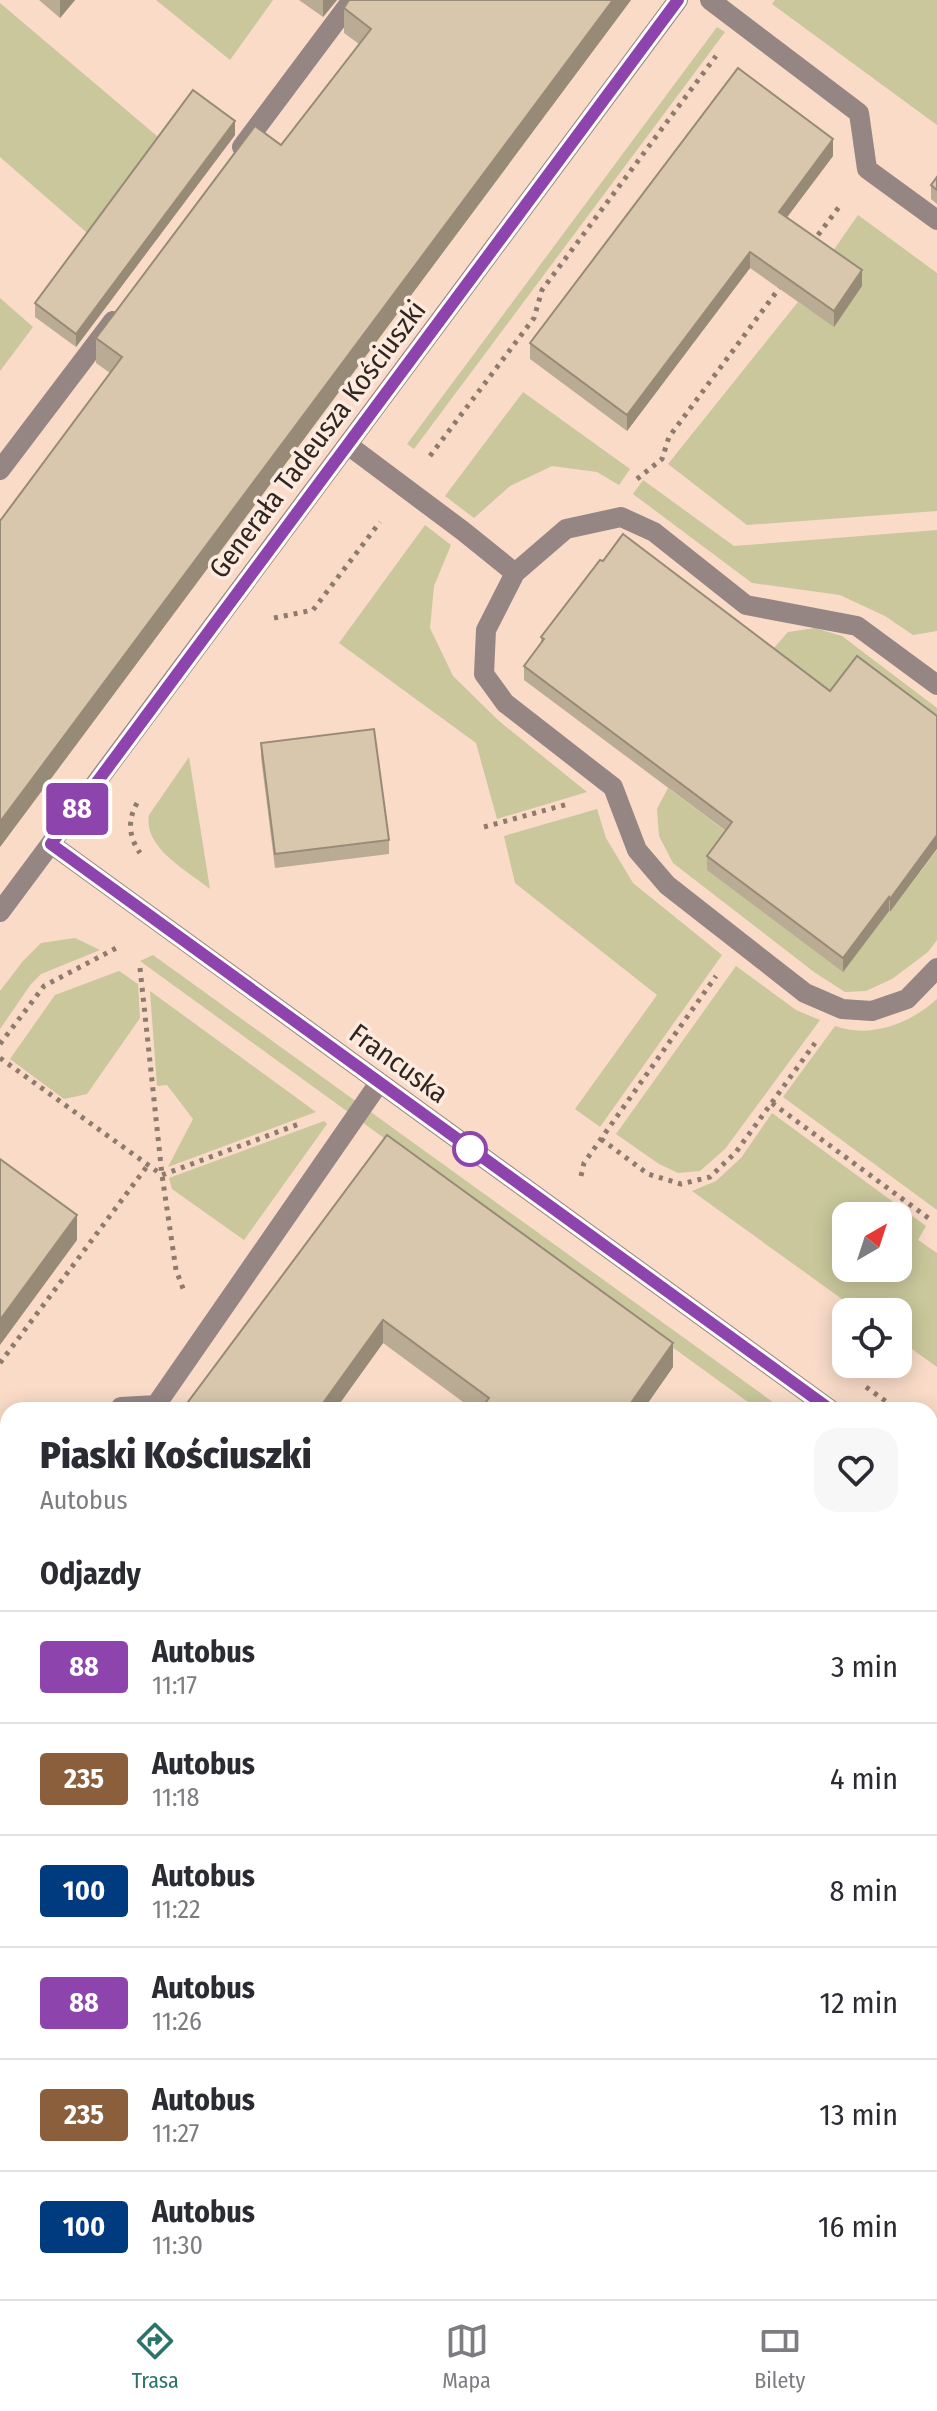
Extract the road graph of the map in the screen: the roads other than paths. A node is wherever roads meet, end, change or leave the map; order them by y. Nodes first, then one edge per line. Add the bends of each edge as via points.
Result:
1 (352, 0) edge
2 (678, 0) edge
3 (710, 0) edge
4 (231, 162) edge
5 (937, 220) edge
6 (122, 308) edge
7 (348, 445) junction
8 (0, 470) edge
9 (515, 573) junction
10 (937, 685) edge
11 (51, 844) junction
12 (0, 912) edge
13 (937, 968) edge
14 (379, 1083) junction
15 (158, 1402) edge
16 (820, 1402) edge

1 - 4 street
2 - 7 street, Generała Tadeusza Kościuszki
3 - 5 street via 859,113 867,169
6 - 8 street
7 - 9 street
7 - 11 street, Generała Tadeusza Kościuszki
9 - 10 street via 566,529 621,517 654,532 746,605 857,626
9 - 13 street via 486,630 484,674 505,703 613,787 637,850 667,885 805,993 842,1009 872,1011 907,999
11 - 12 street, Generała Tadeusza Kościuszki
11 - 14 street, Francuska
14 - 15 street
14 - 16 street, Francuska

